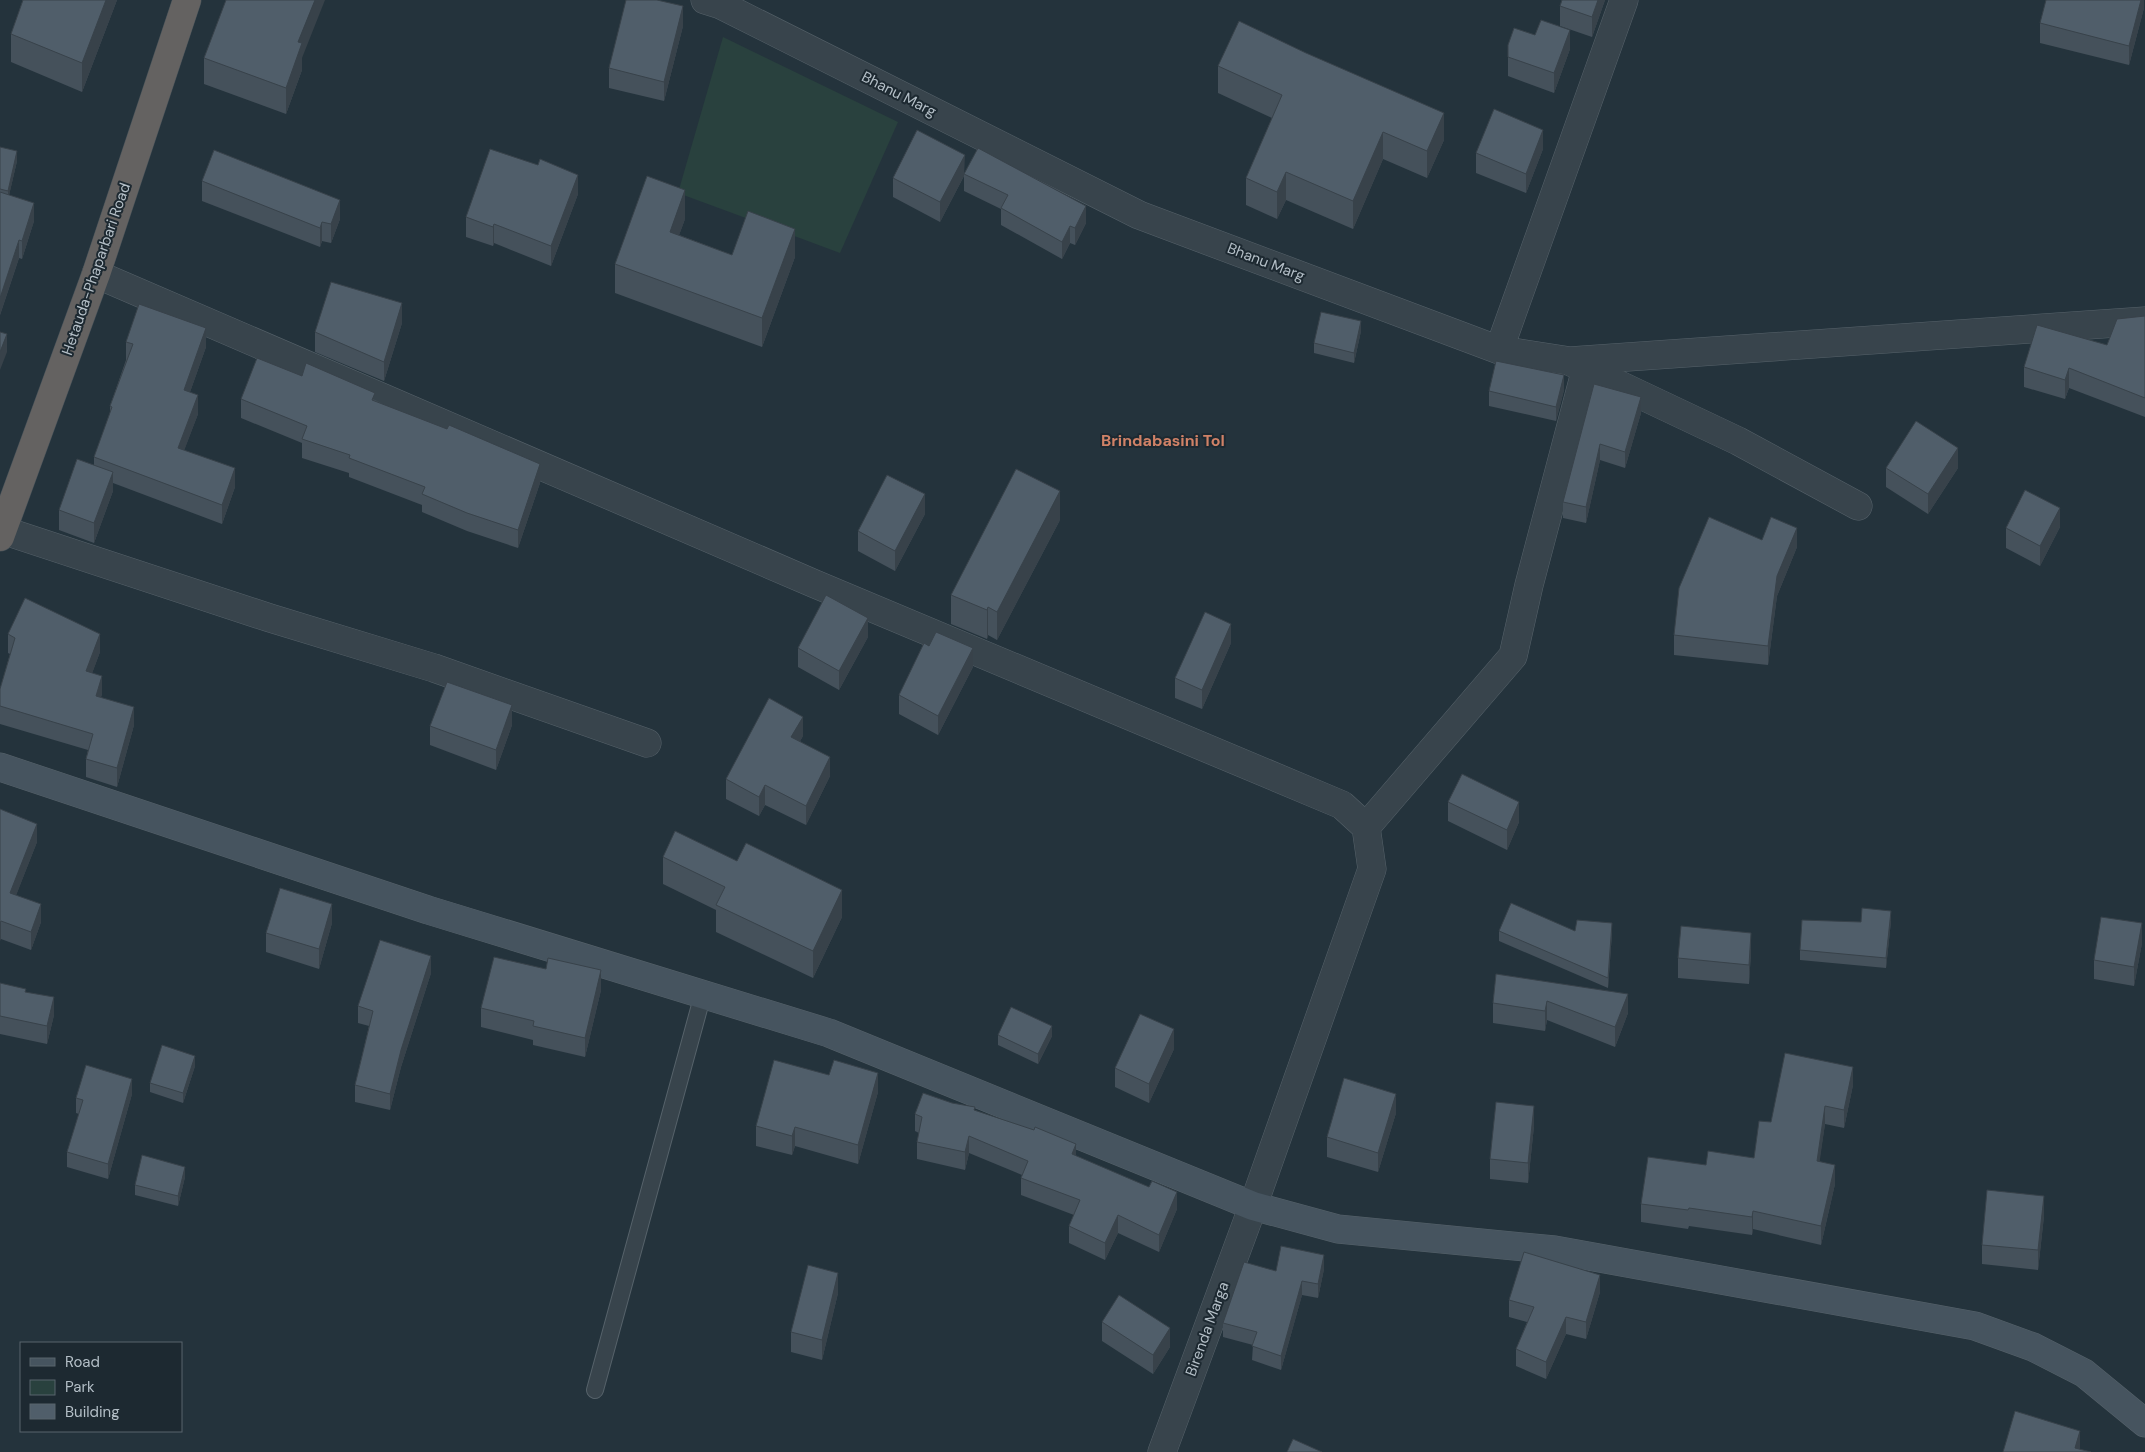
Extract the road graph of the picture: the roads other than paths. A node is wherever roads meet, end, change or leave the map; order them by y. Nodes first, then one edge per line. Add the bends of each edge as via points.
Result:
1 (188, 0) edge
2 (705, 0) edge
3 (1624, 0) edge
4 (96, 274) junction
5 (2145, 321) edge
6 (1499, 350) junction
7 (1578, 365) junction
8 (1858, 506) dead end
9 (1, 533) edge
10 (646, 743) dead end
11 (0, 768) edge
12 (1366, 827) junction
13 (703, 994) junction
14 (1253, 1206) junction
15 (595, 1390) dead end
16 (2145, 1423) edge
17 (1162, 1452) edge

1 - 4 highway, Hetauda-Phaparbari Road
2 - 6 street, Bhanu Marg via 721,5 1140,215
3 - 6 street
4 - 9 highway, Hetauda-Phaparbari Road
4 - 12 street via 814,584 1342,805
5 - 7 street
6 - 7 street, Bhanu Marg
7 - 8 street via 1738,441
7 - 12 street via 1513,656
9 - 10 street via 434,668
11 - 13 main road via 428,910
12 - 14 street, Birenda Marga via 1372,869
13 - 14 main road via 829,1033
13 - 15 lane
14 - 16 main road via 1338,1229 1555,1250 1975,1326 2033,1347 2084,1373
14 - 17 street, Birenda Marga

